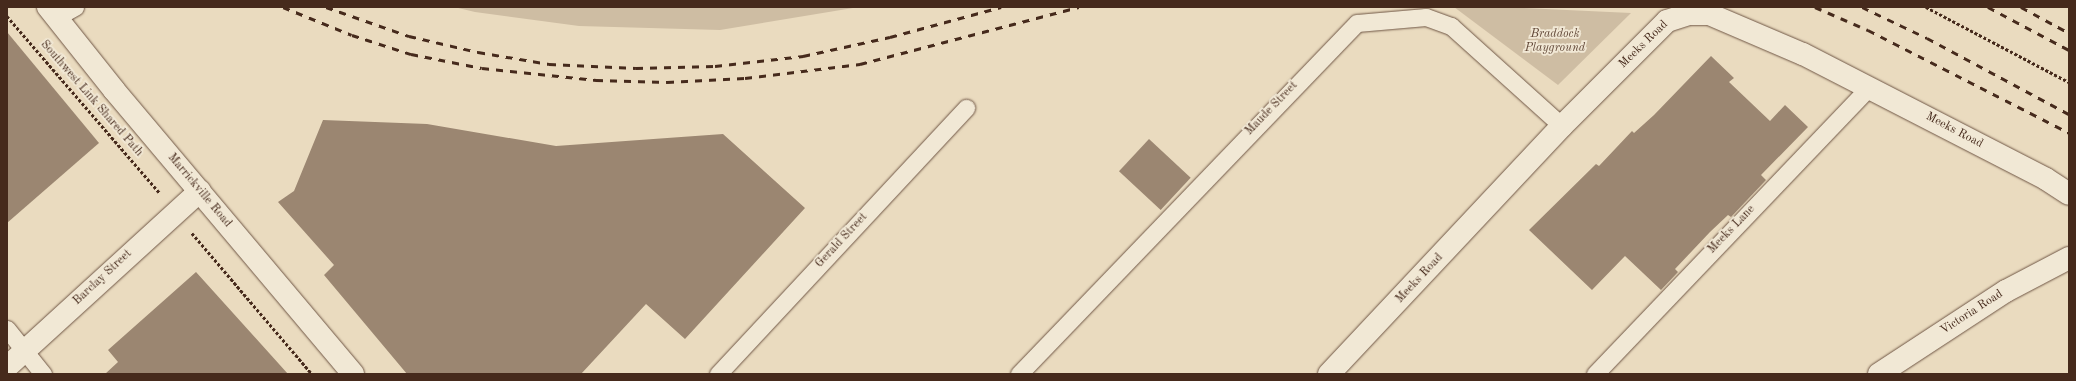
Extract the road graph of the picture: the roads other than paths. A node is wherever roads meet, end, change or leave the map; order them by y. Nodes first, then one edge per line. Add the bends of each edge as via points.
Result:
1 (75, 7) edge
2 (51, 12) edge
3 (1869, 87) junction
4 (966, 108) dead end
5 (1562, 126) junction
6 (200, 191) junction
7 (2069, 194) edge
8 (2069, 258) edge
9 (7, 329) edge
10 (24, 351) junction
11 (7, 367) edge
12 (1882, 373) edge
13 (42, 374) edge
14 (353, 374) edge
15 (718, 374) edge
16 (1020, 374) edge
17 (1329, 374) edge
18 (1595, 374) edge

1 - 2 lane
2 - 6 street, Marrickville Road
3 - 5 street, Meeks Road via 1803,54 1709,14 1688,14 1667,21
3 - 7 street, Meeks Road via 2046,179
3 - 18 lane, Meeks Lane
4 - 15 lane, Gerald Street
5 - 16 lane, Maude Street via 1451,26 1426,17 1357,23
5 - 17 street, Meeks Road
6 - 10 street, Barclay Street
6 - 14 street, Marrickville Road
8 - 12 street, Victoria Road via 2006,291
9 - 10 lane
10 - 11 street, Barclay Street
10 - 13 lane

